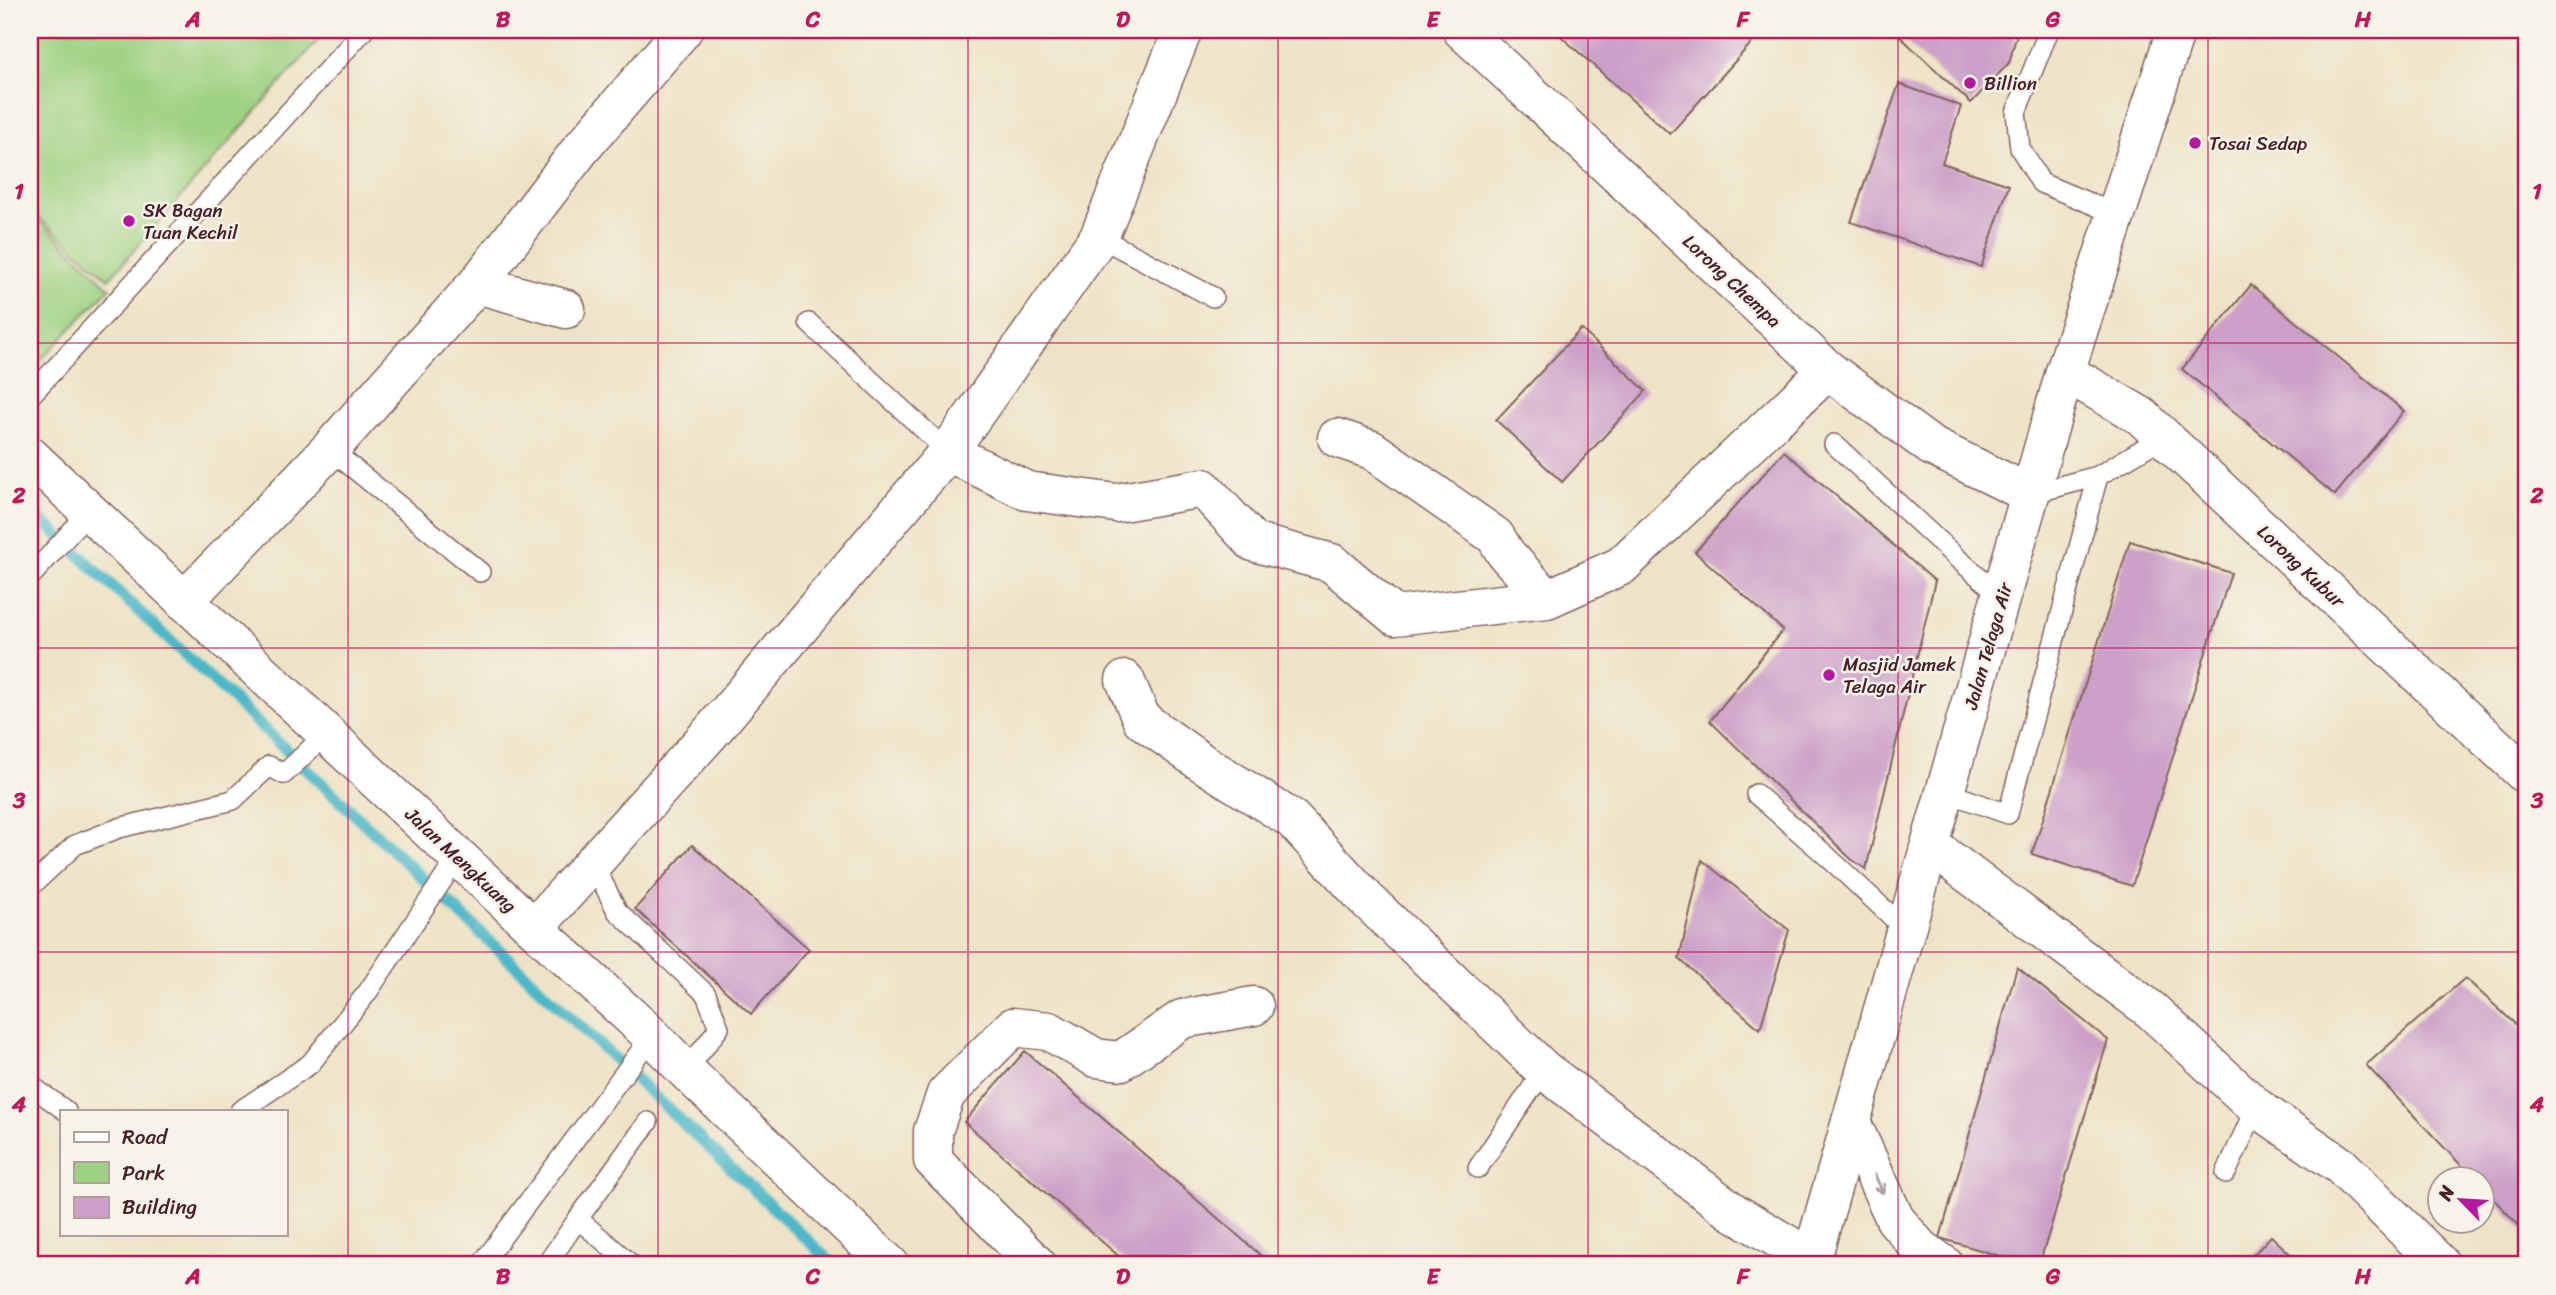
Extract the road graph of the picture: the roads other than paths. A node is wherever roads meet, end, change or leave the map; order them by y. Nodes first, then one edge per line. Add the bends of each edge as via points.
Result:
1 (364, 30) edge
2 (682, 30) edge
3 (1183, 30) edge
4 (1462, 30) edge
5 (2049, 30) edge
6 (2176, 30) edge
7 (2116, 214) junction
8 (1099, 237) junction
9 (477, 284) junction
10 (1213, 297) dead end
11 (566, 309) dead end
12 (809, 323) dead end
13 (1828, 370) junction
14 (2065, 372) junction
15 (30, 396) edge
16 (2163, 437) junction
17 (1337, 438) dead end
18 (1833, 444) dead end
19 (330, 449) junction
20 (948, 452) junction
21 (30, 456) edge
22 (2098, 476) junction
23 (2030, 494) junction
24 (82, 519) junction
25 (480, 572) dead end
26 (30, 577) edge
27 (2002, 596) junction
28 (1547, 599) junction
29 (184, 601) junction
30 (1125, 680) dead end
31 (319, 741) junction
32 (2526, 775) edge
33 (1946, 792) junction
34 (1756, 794) dead end
35 (1931, 846) junction
36 (593, 863) junction
37 (452, 866) junction
38 (30, 887) edge
39 (534, 928) junction
40 (1905, 929) junction
41 (1254, 1006) dead end
42 (645, 1045) junction
43 (1544, 1070) junction
44 (686, 1071) junction
45 (30, 1085) edge
46 (2256, 1107) junction
47 (65, 1110) edge
48 (241, 1110) edge
49 (648, 1122) dead end
50 (1851, 1122) junction
51 (1478, 1168) dead end
52 (2226, 1173) dead end
53 (578, 1219) junction
54 (484, 1261) dead end
55 (1811, 1262) edge
56 (546, 1265) edge
57 (632, 1265) edge
58 (890, 1265) edge
59 (1037, 1265) edge
60 (1944, 1265) edge
61 (2441, 1265) edge

1 - 15 lane
2 - 9 street via 580,150
3 - 8 street
4 - 13 street, Lorong Chempa
5 - 7 lane via 2016,112 2020,148 2041,183
6 - 7 street, Jalan Telaga Air
7 - 14 street, Jalan Telaga Air
8 - 10 lane
8 - 20 street
9 - 11 street
9 - 19 street
12 - 20 lane
13 - 23 street, Lorong Chempa via 1931,446
13 - 28 street via 1621,566
14 - 16 street, Lorong Kubur via 2141,416
14 - 23 street, Jalan Telaga Air
16 - 22 lane
16 - 32 street, Lorong Kubur
17 - 28 street via 1372,450 1495,536
18 - 27 lane
19 - 25 lane
19 - 29 street
20 - 28 street via 1027,491 1116,503 1203,488 1253,542 1332,563 1395,616
20 - 36 street via 712,731
21 - 24 street, Jalan Mengkuang
22 - 23 lane
22 - 33 lane via 2008,814
23 - 27 street, Jalan Telaga Air
24 - 26 lane
24 - 29 street, Jalan Mengkuang
27 - 33 street, Jalan Telaga Air
29 - 31 street, Jalan Mengkuang
30 - 43 street via 1142,720 1292,819 1366,899
31 - 37 street, Jalan Mengkuang
31 - 38 lane via 284,774 269,766 233,800 119,828 75,845
33 - 35 street, Jalan Telaga Air
34 - 40 lane
35 - 40 street, Jalan Telaga Air
35 - 46 street via 2151,1010
36 - 39 street
36 - 44 lane via 617,911 706,994 719,1028
37 - 39 street, Jalan Mengkuang
37 - 48 lane via 367,993 310,1064
39 - 42 street, Jalan Mengkuang
40 - 50 street, Jalan Telaga Air
41 - 59 street via 1182,1018 1121,1061 1096,1058 1049,1031 1013,1027 946,1094 933,1131 933,1160
42 - 44 street, Jalan Mengkuang
42 - 54 lane
43 - 51 lane
43 - 55 street via 1732,1212
44 - 58 street, Jalan Mengkuang
45 - 47 lane
46 - 52 lane
46 - 61 street via 2341,1166
49 - 53 lane
50 - 55 street, Jalan Telaga Air
50 -> 60 street via 1895,1219 1918,1246
53 - 56 lane
53 - 57 lane

